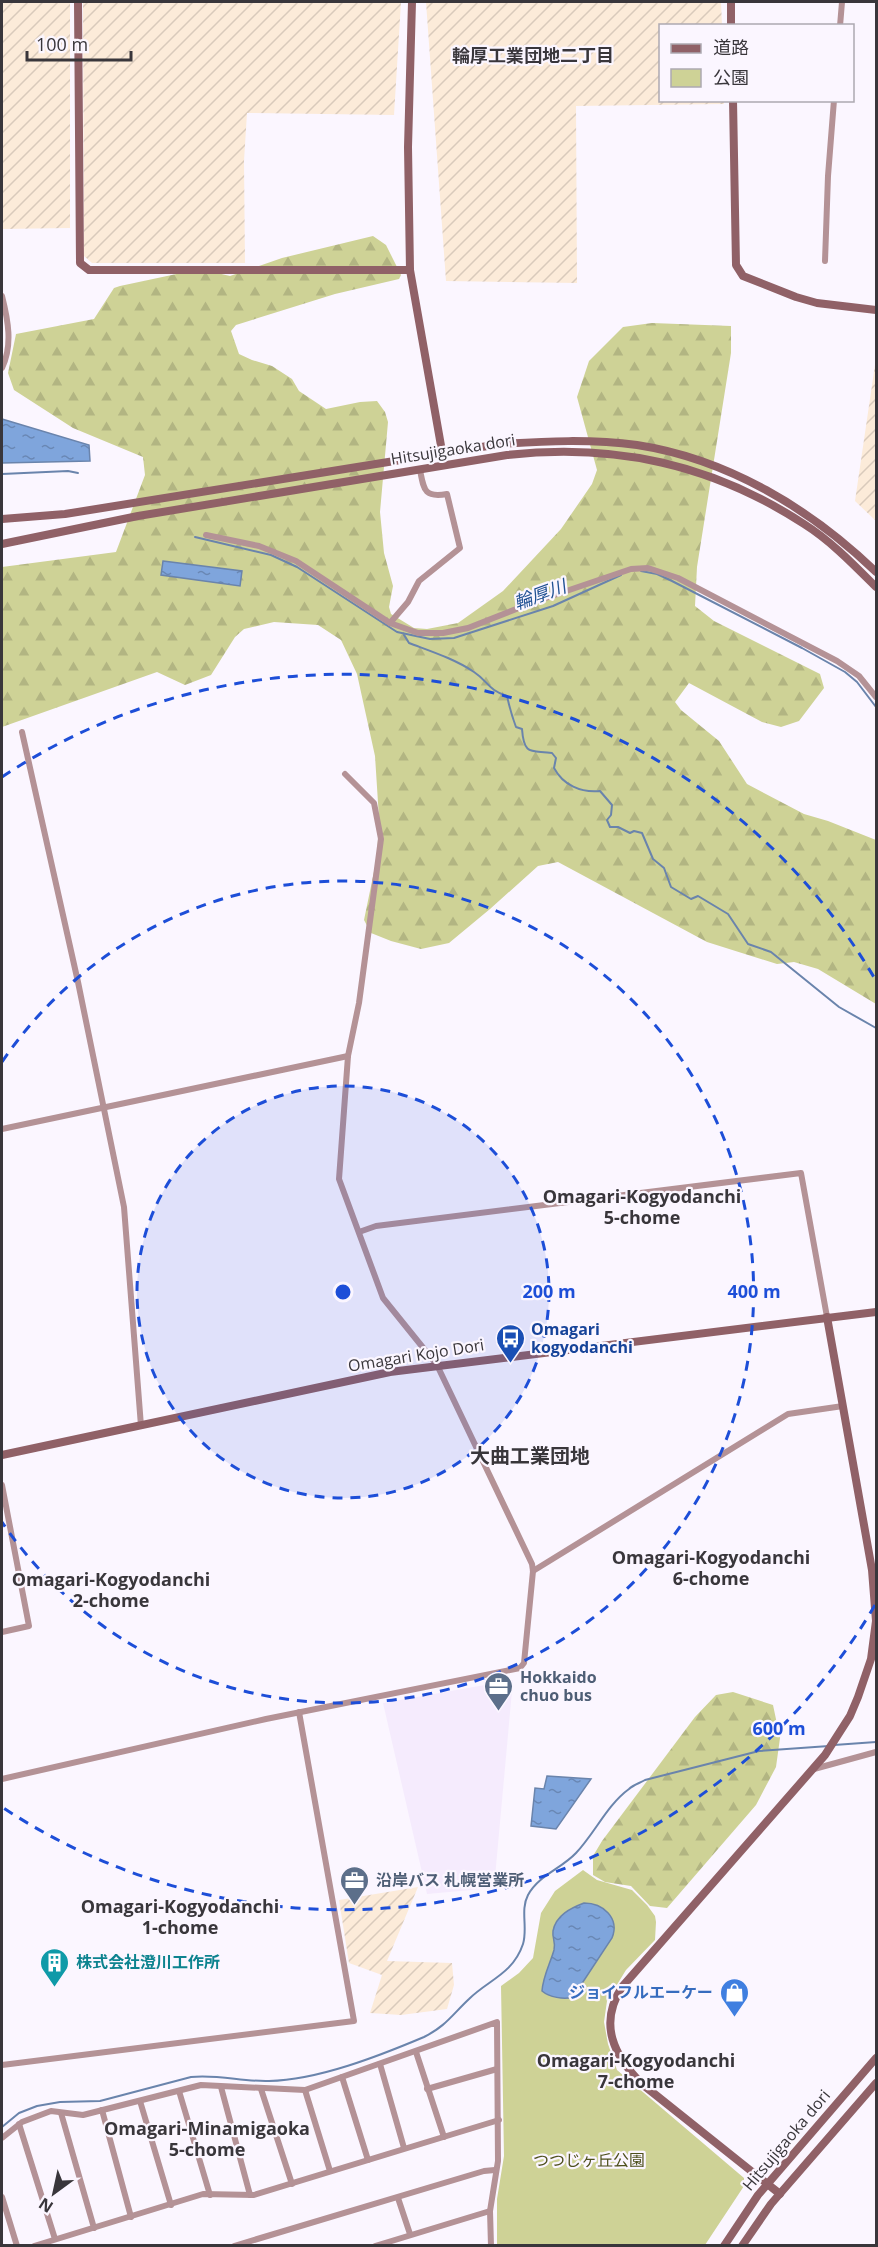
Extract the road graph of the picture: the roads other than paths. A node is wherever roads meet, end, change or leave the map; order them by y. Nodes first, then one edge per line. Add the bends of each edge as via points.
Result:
1 (78, 2) edge
2 (412, 2) edge
3 (731, 2) edge
4 (842, 2) edge
5 (731, 24) edge
6 (840, 24) edge
7 (733, 102) edge
8 (834, 102) edge
9 (825, 261) dead end
10 (410, 270) junction
11 (2, 296) edge
12 (876, 310) edge
13 (2, 368) edge
14 (443, 453) junction
15 (445, 466) junction
16 (420, 470) junction
17 (2, 519) edge
18 (206, 535) dead end
19 (2, 544) edge
20 (876, 572) edge
21 (876, 587) edge
22 (390, 623) junction
23 (876, 697) edge
24 (22, 732) dead end
25 (345, 774) dead end
26 (348, 1056) junction
27 (104, 1107) junction
28 (2, 1129) edge
29 (359, 1232) junction
30 (876, 1312) edge
31 (826, 1317) junction
32 (437, 1365) junction
33 (843, 1406) junction
34 (141, 1426) junction
35 (2, 1455) edge
36 (2, 1485) edge
37 (534, 1571) junction
38 (2, 1632) edge
39 (299, 1712) junction
40 (876, 1752) edge
41 (814, 1769) junction
42 (2, 1779) edge
43 (416, 2052) junction
44 (876, 2058) edge
45 (380, 2064) junction
46 (2, 2065) edge
47 (497, 2068) junction
48 (342, 2077) junction
49 (876, 2083) edge
50 (221, 2087) junction
51 (261, 2089) junction
52 (427, 2089) junction
53 (305, 2090) junction
54 (179, 2091) junction
55 (140, 2101) junction
56 (102, 2110) junction
57 (61, 2112) junction
58 (499, 2120) junction
59 (19, 2124) junction
60 (444, 2137) junction
61 (2, 2138) edge
62 (404, 2148) junction
63 (368, 2160) junction
64 (495, 2170) junction
65 (330, 2171) junction
66 (292, 2184) junction
67 (767, 2184) junction
68 (780, 2193) junction
69 (210, 2194) junction
70 (250, 2195) junction
71 (2, 2197) edge
72 (398, 2198) junction
73 (171, 2205) junction
74 (490, 2211) junction
75 (131, 2217) junction
76 (94, 2228) junction
77 (410, 2234) junction
78 (258, 2238) junction
79 (55, 2239) junction
80 (17, 2246) edge
81 (34, 2246) edge
82 (234, 2246) edge
83 (260, 2246) edge
84 (375, 2246) edge
85 (491, 2246) edge
86 (724, 2246) edge
87 (742, 2246) edge

1 - 10 street via 83,267
2 - 10 street
3 - 5 street
4 - 6 street
7 - 12 street via 739,272 796,297
8 - 9 street
10 - 14 street
11 - 13 street via 9,342
14 - 15 street
14 - 17 street, Hitsujigaoka dori via 132,505
14 - 20 street, Hitsujigaoka dori via 557,440 637,445 669,453 727,471 790,503 836,535
15 - 16 street, Hitsujigaoka dori
15 - 21 street, Hitsujigaoka dori via 507,455 562,452 622,454 671,464 751,494 797,520 846,557
16 - 19 street, Hitsujigaoka dori via 138,516
16 - 22 street via 426,492 435,496 447,494 460,548 419,581
18 - 22 street via 259,546 296,561
22 - 23 street via 433,634 468,628 613,574 648,568 678,578 828,656 859,675
24 - 27 street
25 - 26 street via 374,803 381,839
26 - 27 street
26 - 29 street via 339,1179
27 - 28 street
27 - 34 street via 124,1207
29 - 31 street via 376,1226 801,1173
29 - 32 street via 383,1298
30 - 31 street, Omagari Kojo Dori
31 - 32 street, Omagari Kojo Dori
31 - 33 street
32 - 34 street, Omagari Kojo Dori
32 - 37 street
33 - 37 street via 788,1414
33 - 41 street via 872,1570 876,1622 871,1659 850,1716
34 - 35 street, Omagari Kojo Dori
36 - 38 street via 29,1626
37 - 39 street via 524,1663 520,1668
39 - 42 street
39 - 46 street via 354,2021
40 - 41 street
41 - 67 street via 622,1987 614,2000 610,2024 616,2052 628,2070
43 - 45 street
43 - 47 street via 496,2022
43 - 52 street
44 - 67 street, Hitsujigaoka dori
45 - 48 street
45 - 62 street
47 - 52 street
47 - 58 street
48 - 53 street
48 - 63 street
49 - 68 street, Hitsujigaoka dori
50 - 51 street
50 - 54 street via 201,2085
50 - 70 street
51 - 53 street
51 - 66 street
52 - 60 street
53 - 65 street
54 - 55 street
54 - 69 street
55 - 56 street
55 - 73 street
56 - 57 street via 83,2115
56 - 75 street
57 - 59 street
57 - 76 street
58 - 60 street
58 - 64 street
59 - 61 street
59 - 79 street
60 - 62 street
62 - 63 street
63 - 65 street
64 - 72 street
64 - 74 street
65 - 66 street
66 - 70 street
67 - 68 street
67 - 86 street, Hitsujigaoka dori
68 - 87 street, Hitsujigaoka dori
69 - 70 street
69 - 73 street
71 - 80 street
72 - 77 street
72 - 78 street
73 - 75 street
74 - 77 street
74 - 85 street
75 - 76 street
76 - 79 street
77 - 84 street
78 - 82 street
78 - 83 street
79 - 81 street

